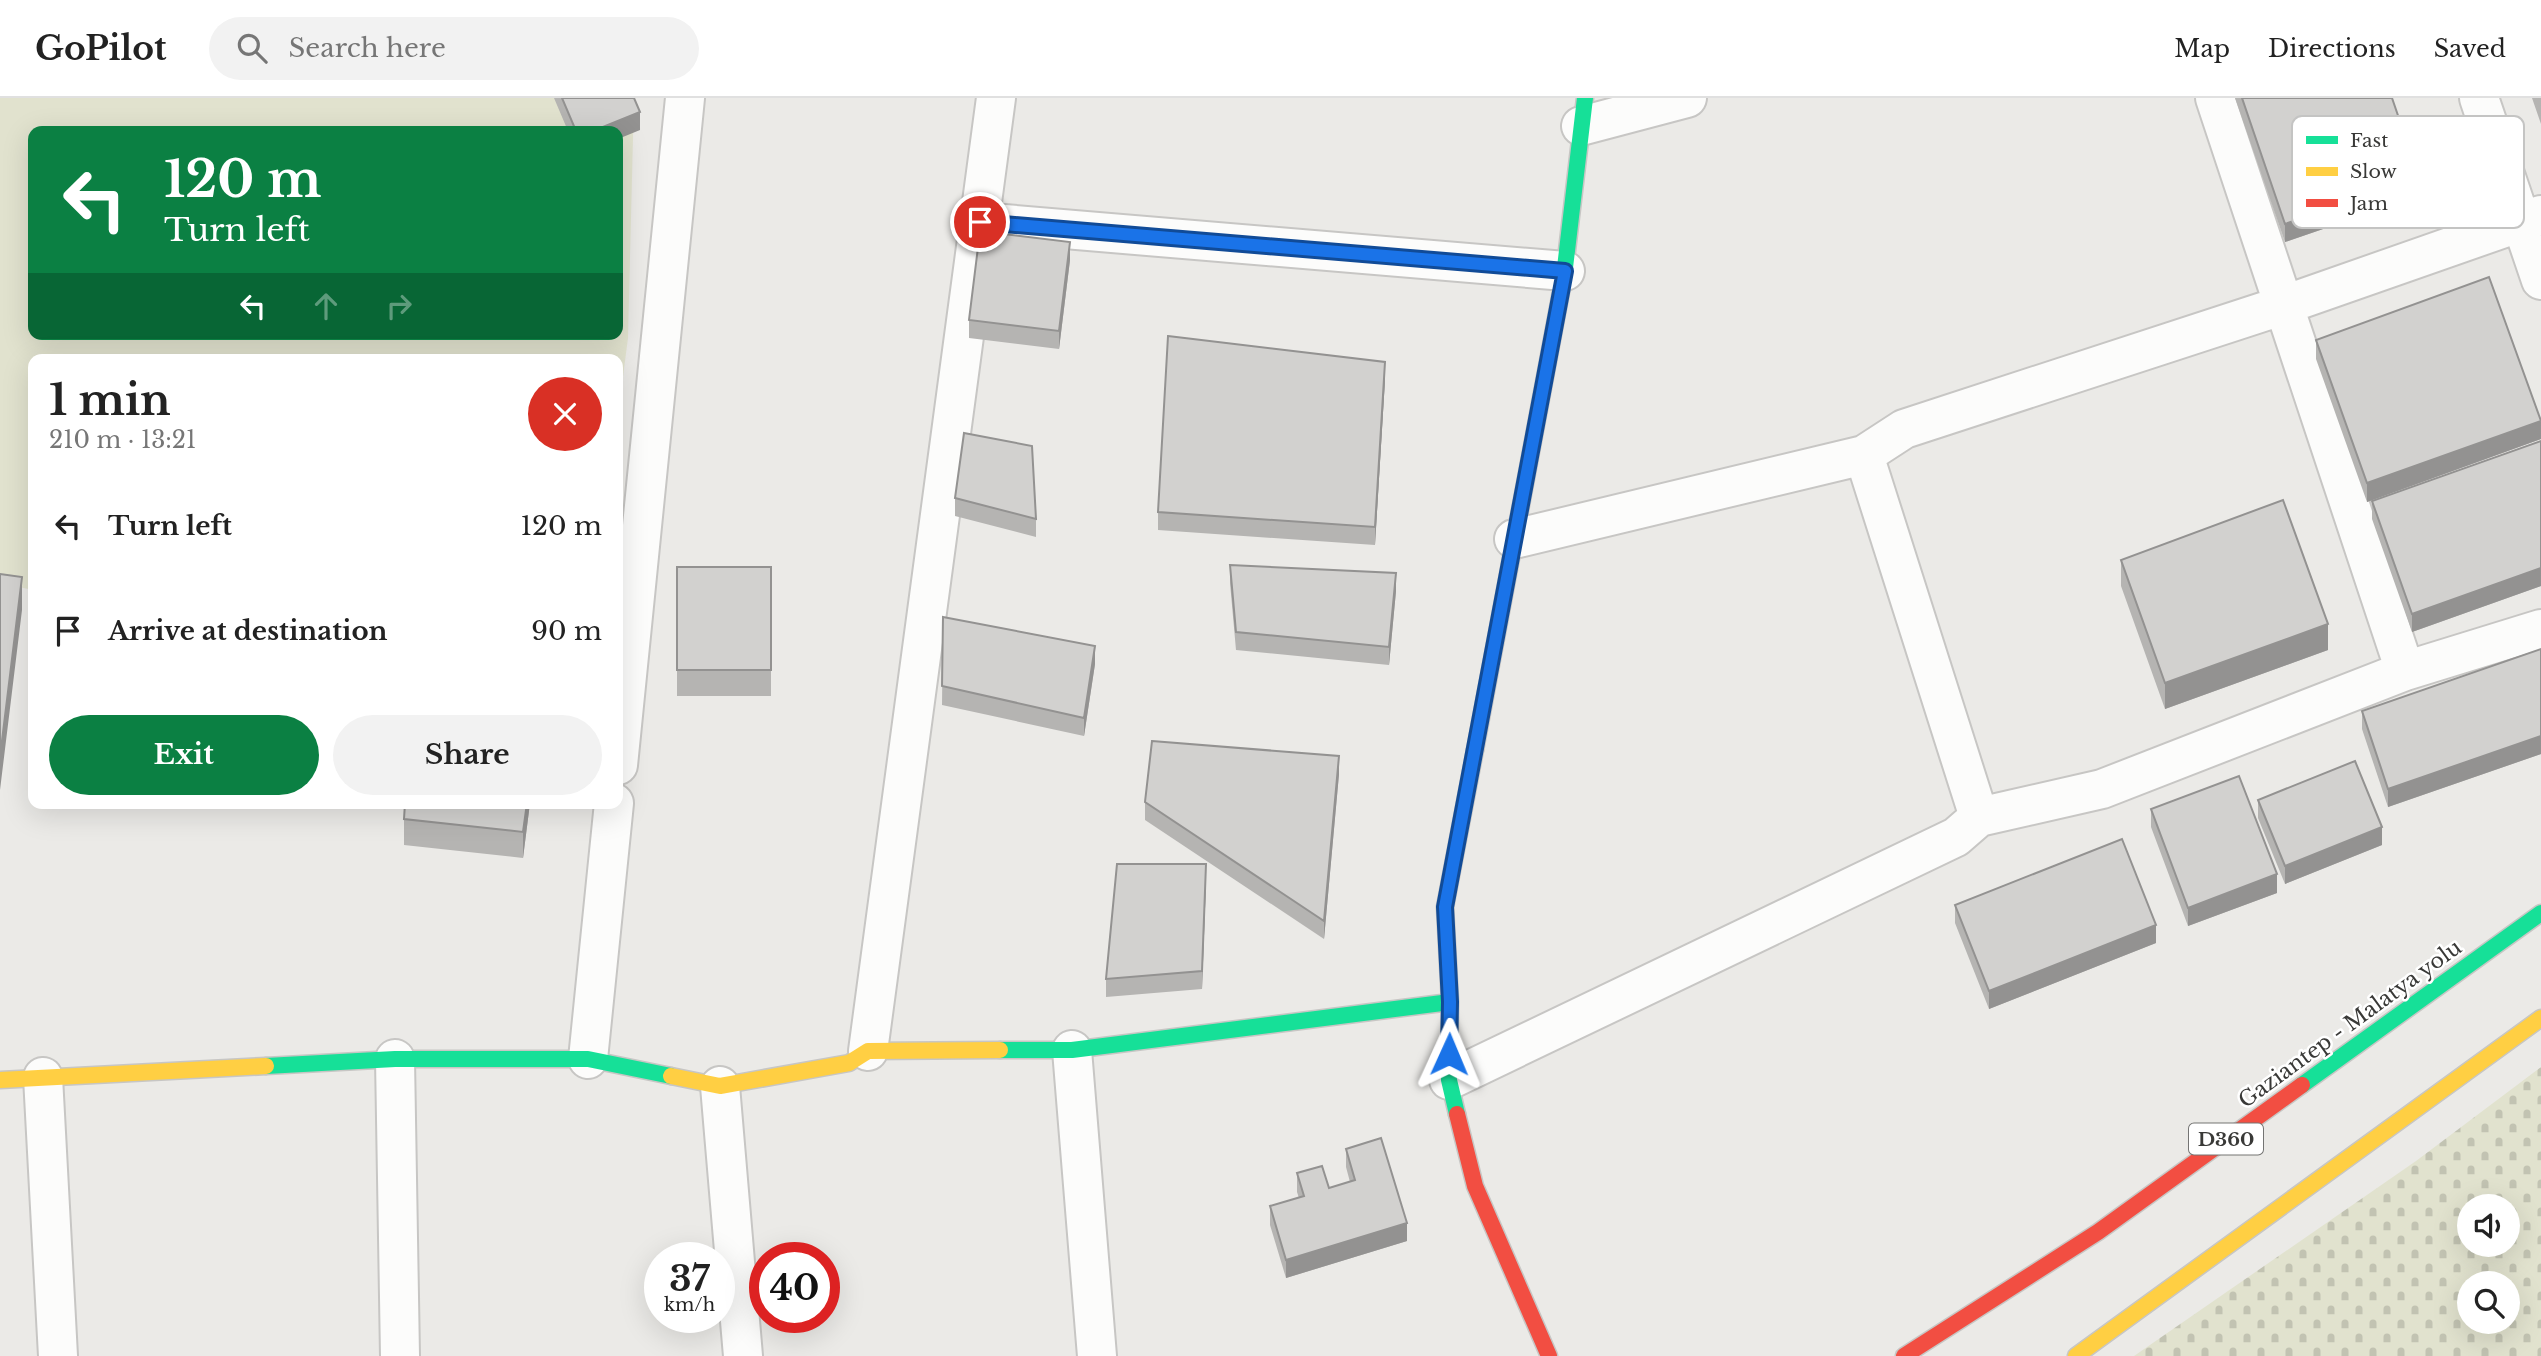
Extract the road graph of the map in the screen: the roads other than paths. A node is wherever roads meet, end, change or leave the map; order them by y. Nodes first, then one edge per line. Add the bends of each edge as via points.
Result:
1 (685, 98) edge
2 (996, 98) edge
3 (1687, 98) edge
4 (2216, 98) edge
5 (2479, 98) edge
6 (1583, 112) edge
7 (2487, 116) edge
8 (2524, 202) edge
9 (2531, 218) edge
10 (980, 222) junction
11 (2503, 228) edge
12 (1565, 271) junction
13 (2541, 280) edge
14 (2284, 305) junction
15 (1864, 455) junction
16 (1514, 539) junction
17 (2541, 629) edge
18 (2405, 671) junction
19 (623, 715) edge
20 (613, 809) edge
21 (1979, 817) junction
22 (2541, 913) edge
23 (1450, 1002) junction
24 (2541, 1018) edge
25 (868, 1051) junction
26 (1072, 1051) junction
27 (395, 1059) junction
28 (588, 1059) junction
29 (43, 1077) junction
30 (0, 1080) edge
31 (1448, 1080) junction
32 (720, 1086) junction
33 (58, 1356) edge
34 (400, 1356) edge
35 (743, 1356) edge
36 (1097, 1356) edge
37 (1549, 1356) edge
38 (1904, 1356) edge
39 (2076, 1356) edge

1 - 19 street
2 - 10 street
3 - 6 street
4 - 14 street
5 - 7 street
6 - 12 main road
8 - 9 street
9 - 13 street
10 - 12 street
10 - 25 street
11 - 14 street
12 - 16 main road
14 - 15 street via 1904,429
14 - 18 street
15 - 16 street
15 - 21 street
16 - 23 main road via 1445,907
17 - 18 street
18 - 21 street via 2102,789
20 - 28 street
21 - 31 street via 1956,837
22 - 38 main road, Gaziantep - Malatya yolu / D360 via 2098,1232
23 - 26 main road
23 - 31 main road
24 - 39 main road
25 - 26 main road
25 - 32 main road via 849,1063
26 - 36 street
27 - 28 main road
27 - 29 main road
27 - 34 street
28 - 32 main road
29 - 30 main road
29 - 33 street
31 - 37 main road via 1475,1186
32 - 35 street

